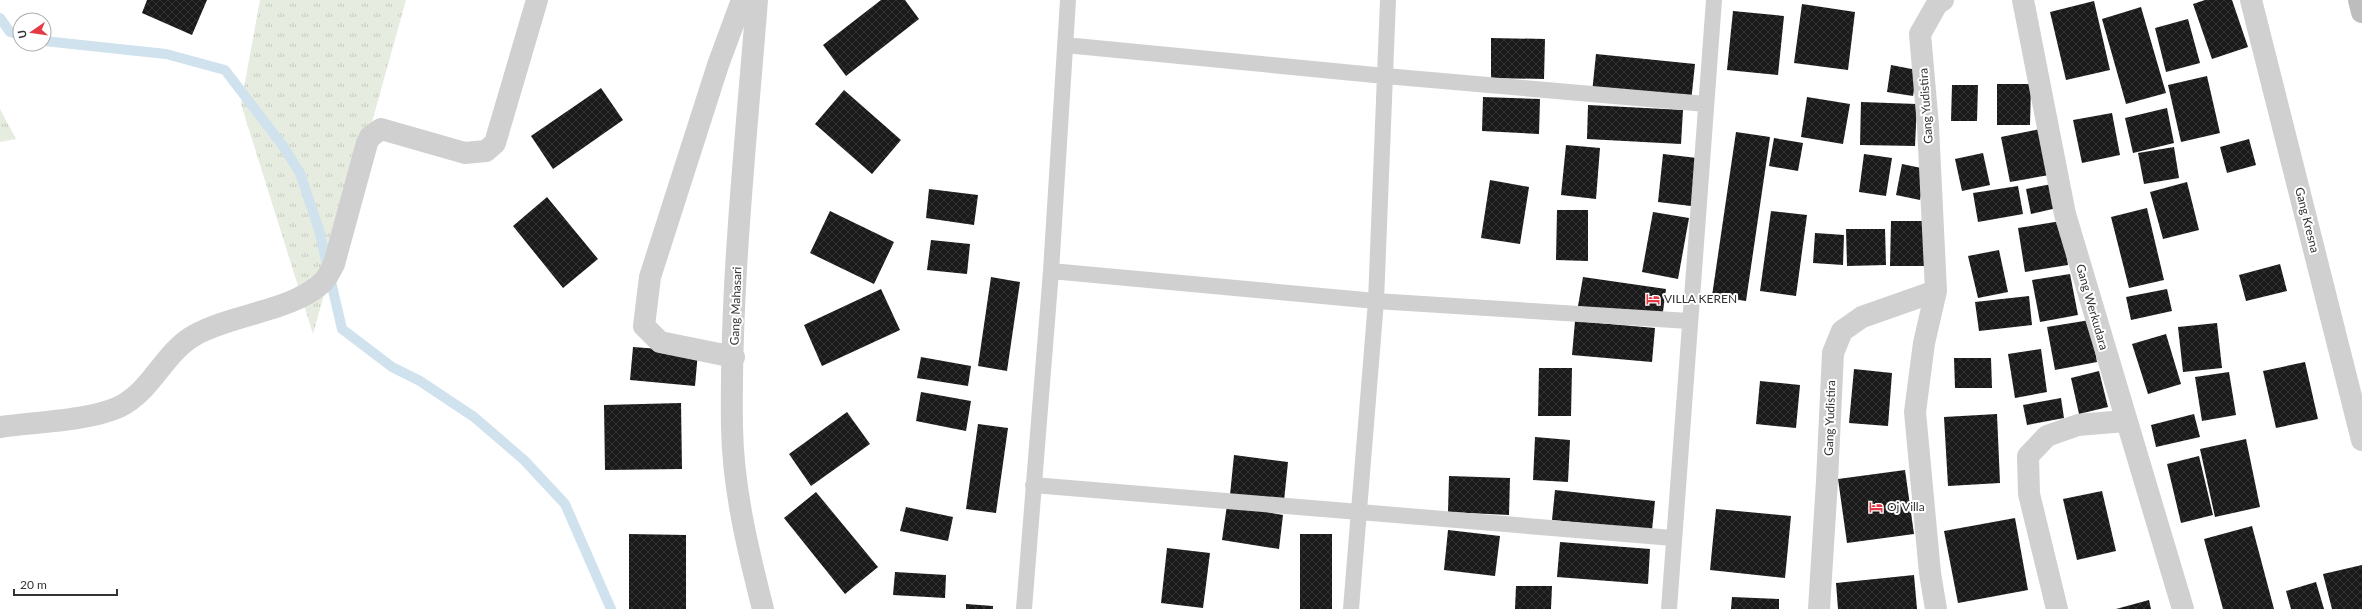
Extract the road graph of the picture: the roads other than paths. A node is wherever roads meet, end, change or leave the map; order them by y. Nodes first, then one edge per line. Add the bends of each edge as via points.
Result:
1 (537, 0) edge
2 (742, 0) edge
3 (757, 0) edge
4 (1068, 0) edge
5 (1388, 0) edge
6 (1714, 0) edge
7 (1943, 0) edge
8 (2023, 0) edge
9 (2252, 0) edge
10 (2359, 0) edge
11 (2362, 12) edge
12 (1065, 45) junction
13 (1385, 76) junction
14 (1706, 104) junction
15 (1051, 271) junction
16 (1936, 291) junction
17 (1376, 301) junction
18 (1689, 321) junction
19 (734, 357) junction
20 (2126, 421) junction
21 (0, 426) edge
22 (2362, 440) edge
23 (1033, 485) junction
24 (1359, 512) junction
25 (1674, 538) junction
26 (763, 609) edge
27 (1024, 609) edge
28 (1351, 609) edge
29 (1669, 609) edge
30 (1819, 609) edge
31 (1936, 609) edge
32 (2057, 609) edge
33 (2182, 609) edge

1 - 21 street via 495,143 486,151 465,153 378,130 367,143 334,264 324,281 307,294 196,334 178,346 138,394 120,406 98,414
2 - 19 street via 718,65 650,277 644,326 660,342
3 - 19 street, Gang Mahasari via 736,284
4 - 12 lane
5 - 13 lane
6 - 14 lane
7 - 16 street, Gang Yudistira via 1937,4 1920,34 1928,126
8 - 20 street, Gang Werkudara via 2065,214
9 - 22 street, Gang Kresna
10 - 11 street
12 - 13 lane
12 - 15 lane
13 - 14 lane
13 - 17 lane
14 - 18 lane
15 - 17 lane
15 - 23 lane
16 - 30 street, Gang Yudistira via 1862,317 1842,331 1833,353
16 - 31 street, Gang Yudistira via 1924,343 1915,412 1930,573
17 - 18 lane
17 - 24 lane
18 - 25 lane
19 - 26 street, Gang Mahasari via 732,428 743,528
20 - 32 street via 2078,425 2047,436 2028,456 2029,494
20 - 33 street, Gang Werkudara
23 - 24 lane
23 - 27 lane
24 - 25 lane
24 - 28 lane
25 - 29 lane

